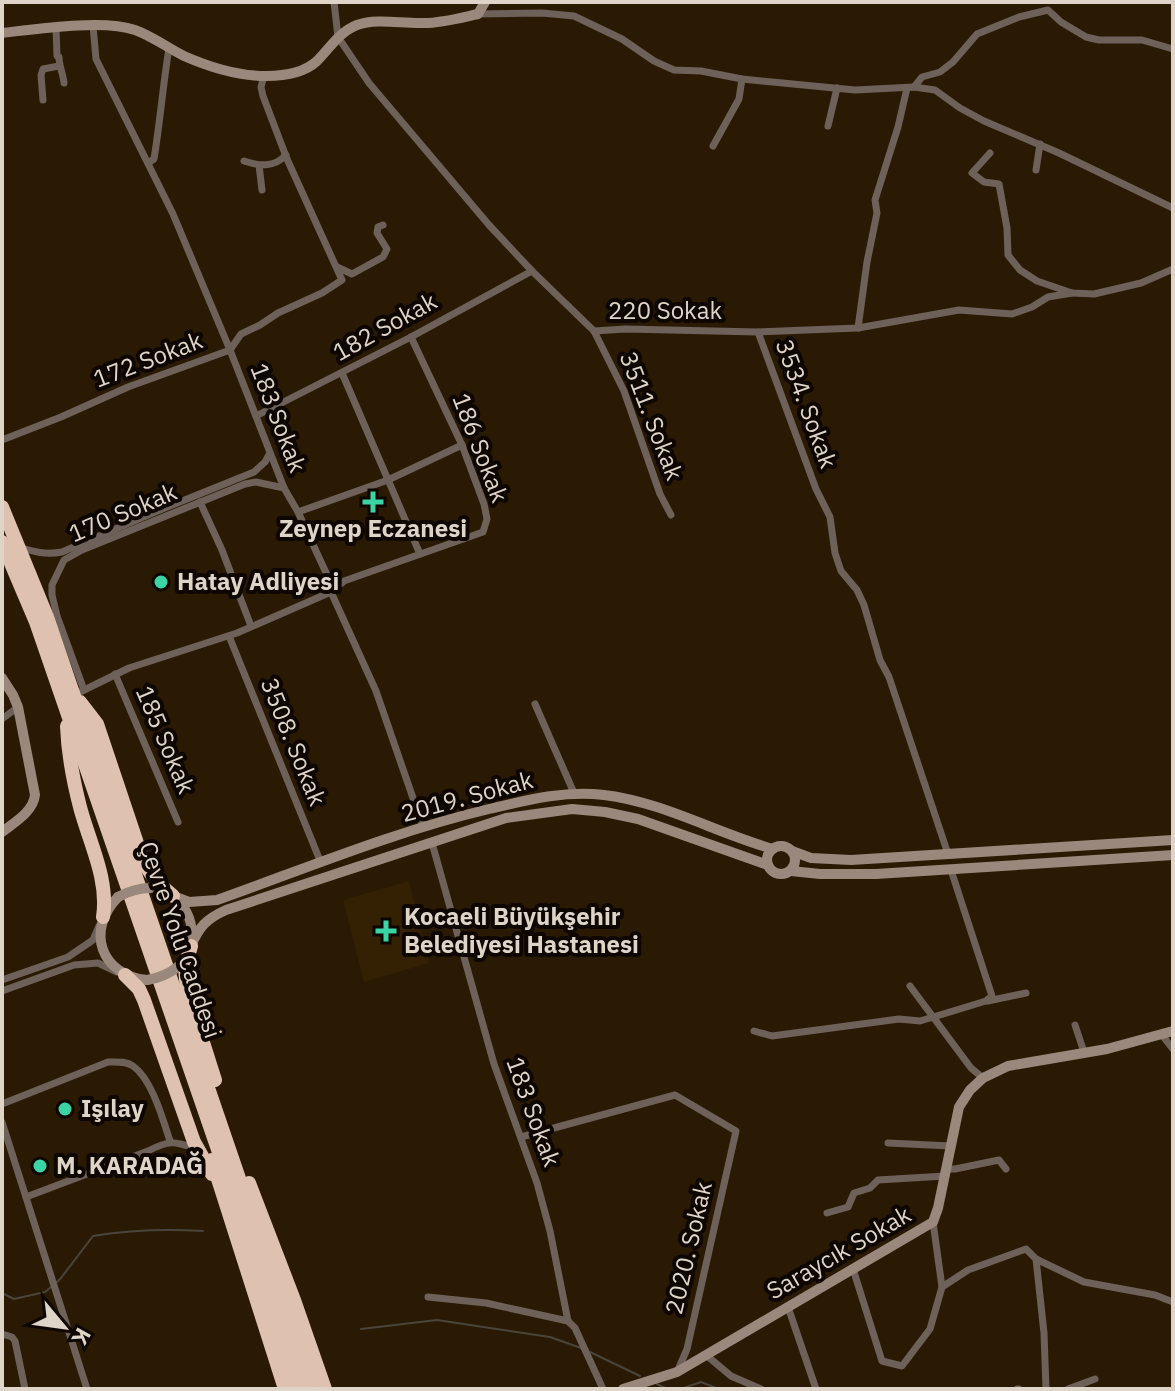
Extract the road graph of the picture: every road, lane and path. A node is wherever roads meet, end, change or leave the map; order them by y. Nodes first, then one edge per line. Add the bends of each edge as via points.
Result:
1 (334, 2) edge
2 (485, 2) edge
3 (478, 14) junction
4 (93, 26) junction
5 (56, 28) junction
6 (2, 33) edge
7 (338, 37) junction
8 (169, 48) junction
9 (1173, 49) edge
10 (59, 66) junction
11 (264, 76) junction
12 (742, 79) junction
13 (64, 83) dead end
14 (910, 87) junction
15 (837, 88) junction
16 (43, 100) dead end
17 (828, 126) dead end
18 (1040, 144) junction
19 (713, 146) dead end
20 (990, 153) dead end
21 (286, 155) junction
22 (244, 161) dead end
23 (148, 163) junction
24 (259, 165) junction
25 (1036, 170) dead end
26 (262, 190) dead end
27 (1173, 208) edge
28 (383, 225) dead end
29 (335, 266) junction
30 (1173, 269) edge
31 (532, 271) junction
32 (1072, 293) junction
33 (858, 328) junction
34 (594, 331) junction
35 (758, 332) junction
36 (411, 337) junction
37 (230, 350) junction
38 (342, 373) junction
39 (256, 416) junction
40 (2, 440) edge
41 (462, 445) junction
42 (270, 453) junction
43 (388, 480) junction
44 (284, 488) junction
45 (200, 502) junction
46 (2, 507) edge
47 (298, 512) junction
48 (671, 515) dead end
49 (2, 542) edge
50 (18, 547) junction
51 (420, 554) junction
52 (331, 592) junction
53 (251, 626) junction
54 (229, 636) junction
55 (115, 674) junction
56 (2, 678) edge
57 (79, 693) junction
58 (535, 704) dead end
59 (18, 707) junction
60 (66, 709) junction
61 (2, 719) edge
62 (574, 793) junction
63 (178, 822) dead end
64 (423, 827) junction
65 (2, 832) edge
66 (1173, 840) edge
67 (432, 843) junction
68 (773, 849) junction
69 (792, 851) junction
70 (948, 854) junction
71 (1173, 855) edge
72 (321, 863) junction
73 (768, 865) junction
74 (951, 870) junction
75 (791, 871) junction
76 (173, 896) junction
77 (103, 917) junction
78 (191, 946) junction
79 (125, 975) junction
80 (2, 980) edge
81 (910, 986) dead end
82 (162, 987) junction
83 (2, 991) edge
84 (1026, 993) dead end
85 (986, 1001) junction
86 (933, 1016) junction
87 (1075, 1025) dead end
88 (754, 1031) dead end
89 (1167, 1033) edge
90 (193, 1046) junction
91 (1173, 1049) edge
92 (1084, 1052) junction
93 (983, 1078) junction
94 (2, 1104) edge
95 (2, 1122) edge
96 (521, 1137) junction
97 (170, 1141) junction
98 (888, 1143) dead end
99 (951, 1146) junction
100 (235, 1149) junction
101 (199, 1151) junction
102 (1006, 1169) dead end
103 (946, 1172) junction
104 (221, 1192) junction
105 (26, 1197) junction
106 (827, 1213) dead end
107 (248, 1221) junction
108 (933, 1222) junction
109 (1036, 1259) junction
110 (853, 1269) junction
111 (942, 1287) junction
112 (428, 1297) dead end
113 (1173, 1301) edge
114 (788, 1307) junction
115 (568, 1321) junction
116 (2, 1334) edge
117 (706, 1355) junction
118 (677, 1372) junction
119 (1095, 1379) dead end
120 (25, 1389) edge
121 (87, 1389) edge
122 (285, 1389) edge
123 (298, 1389) edge
124 (311, 1389) edge
125 (325, 1389) edge
126 (603, 1389) edge
127 (623, 1389) edge
128 (761, 1389) edge
129 (816, 1389) edge
130 (1046, 1389) edge
131 (1068, 1389) edge

1 - 7 street
2 - 3 street
3 - 7 street via 434,23 366,23
3 - 12 street via 574,16 674,70
4 - 5 street
4 - 8 street via 135,30
4 - 23 street, 183 Sokak via 96,59
5 - 6 street
5 - 10 street
7 - 11 street via 314,64 292,74
7 - 31 street, 220 Sokak via 376,93
8 - 11 street via 231,72
8 - 23 street via 154,159
9 - 14 street via 1142,40 1086,37 1048,10 977,34 953,62
10 - 13 street
10 - 16 street via 43,69
11 - 21 street via 263,96
12 - 15 street
12 - 19 street via 739,99
14 - 15 street
14 - 18 street via 935,90 960,108
14 - 33 street via 875,200
15 - 17 street
18 - 25 street
18 - 27 street
20 - 32 street via 972,173 999,184 1008,255 1037,281
21 - 24 street
21 - 29 street
22 - 24 street
23 - 37 street, 183 Sokak
24 - 26 street
28 - 29 street via 377,233 387,249 383,257 352,274
29 - 37 street, 172 Sokak via 342,280 241,334
30 - 32 street via 1141,283 1094,294
31 - 34 street, 220 Sokak
31 - 36 street, 182 Sokak
32 - 33 street, 220 Sokak via 1048,297 1012,314 959,310
33 - 35 street, 220 Sokak
34 - 35 street, 220 Sokak
34 - 48 street, 3511. Sokak via 624,391
35 - 70 street, 3534. Sokak via 830,517 841,571 864,605
36 - 38 street, 182 Sokak
36 - 41 street, 186 Sokak
37 - 39 street, 183 Sokak
37 - 40 street, 172 Sokak
38 - 39 street, 182 Sokak
38 - 43 street
39 - 42 street, 183 Sokak
41 - 43 street
41 - 51 street, 186 Sokak via 484,504 483,532
42 - 44 street, 183 Sokak
42 - 50 street, 170 Sokak via 254,472 62,552
43 - 47 street
43 - 51 street
44 - 45 street, 170 Sokak via 256,482
44 - 47 street, 183 Sokak
45 - 53 street
45 - 57 street, 170 Sokak via 82,550 59,567 52,595
46 - 50 highway, Çevre Yolu Caddesi
47 - 52 street, 183 Sokak
49 - 60 highway, Çevre Yolu Caddesi
50 - 57 highway, Çevre Yolu Caddesi
51 - 52 street, 186 Sokak via 344,581
52 - 53 street, 186 Sokak
52 - 64 street, 183 Sokak via 376,691
53 - 54 street, 186 Sokak
54 - 55 street, 186 Sokak
54 - 72 street, 3508. Sokak
55 - 57 street, 186 Sokak
55 - 63 street, 185 Sokak
56 - 59 street
57 - 76 highway via 97,724 144,864
57 - 90 highway, Çevre Yolu Caddesi
58 - 62 street
59 - 61 street
59 - 65 street via 35,795 30,808
60 - 77 highway via 79,806 106,896
60 - 82 highway, Çevre Yolu Caddesi
62 - 64 street, 2019. Sokak
62 - 68 street, 2019. Sokak via 653,805
64 - 72 street, 2019. Sokak
66 - 70 street, 2019. Sokak
67 - 73 street, 2019. Sokak via 506,818 572,809 638,819
67 - 78 street, 2019. Sokak via 218,913 199,928
67 - 96 street, 183 Sokak via 494,1064
68 - 69 street, 2019. Sokak via 785,846
68 - 73 street
69 - 70 street, 2019. Sokak via 811,858 851,860
69 - 75 street
71 - 74 street, 2019. Sokak
72 - 76 street, 2019. Sokak via 217,900 189,902
73 - 75 street, 2019. Sokak via 778,874
74 - 75 street, 2019. Sokak
74 - 85 street via 992,996
76 - 77 street, bridge via 151,888 128,891
76 - 78 street via 190,919
77 - 79 street via 101,943
77 - 80 street via 93,940 81,950
78 - 79 street, bridge via 179,966 159,978
78 - 100 highway via 185,967 187,992
79 - 83 street via 85,963
79 - 101 highway via 144,1000
81 - 86 street
82 - 104 highway
82 - 107 highway, Çevre Yolu Caddesi
84 - 85 street
85 - 86 street
86 - 88 street via 772,1036
86 - 93 street
87 - 92 street
89 - 91 street
89 - 92 street
90 - 100 highway
90 - 107 highway, Çevre Yolu Caddesi
92 - 93 street via 1008,1066
93 - 99 street, Saraycık Sokak via 959,1107
94 - 97 street via 108,1062 129,1063 147,1082
95 - 105 street
96 - 115 street, 183 Sokak via 544,1207
96 - 118 street, 2020. Sokak via 675,1095 736,1131 687,1349
97 - 101 street
97 - 105 street
98 - 99 street
99 - 103 street, Saraycık Sokak
100 - 125 highway
101 - 104 highway
102 - 103 street via 999,1160
103 - 106 street via 878,1180 854,1193 848,1207
103 - 108 street, Saraycık Sokak
104 - 122 highway
105 - 121 street
107 - 123 highway, Çevre Yolu Caddesi
107 - 124 highway, Çevre Yolu Caddesi
108 - 110 street, Saraycık Sokak
108 - 111 street
109 - 111 street via 1026,1249 968,1270
109 - 113 street via 1084,1282
109 - 130 street
110 - 111 street via 882,1361 902,1366 930,1329
110 - 114 street, Saraycık Sokak
112 - 115 street
114 - 117 street, Saraycık Sokak
114 - 129 street
115 - 126 street, 183 Sokak
116 - 120 street via 15,1341
117 - 118 street, Saraycık Sokak
117 - 128 street via 731,1376
118 - 127 street, Saraycık Sokak
119 - 131 street

